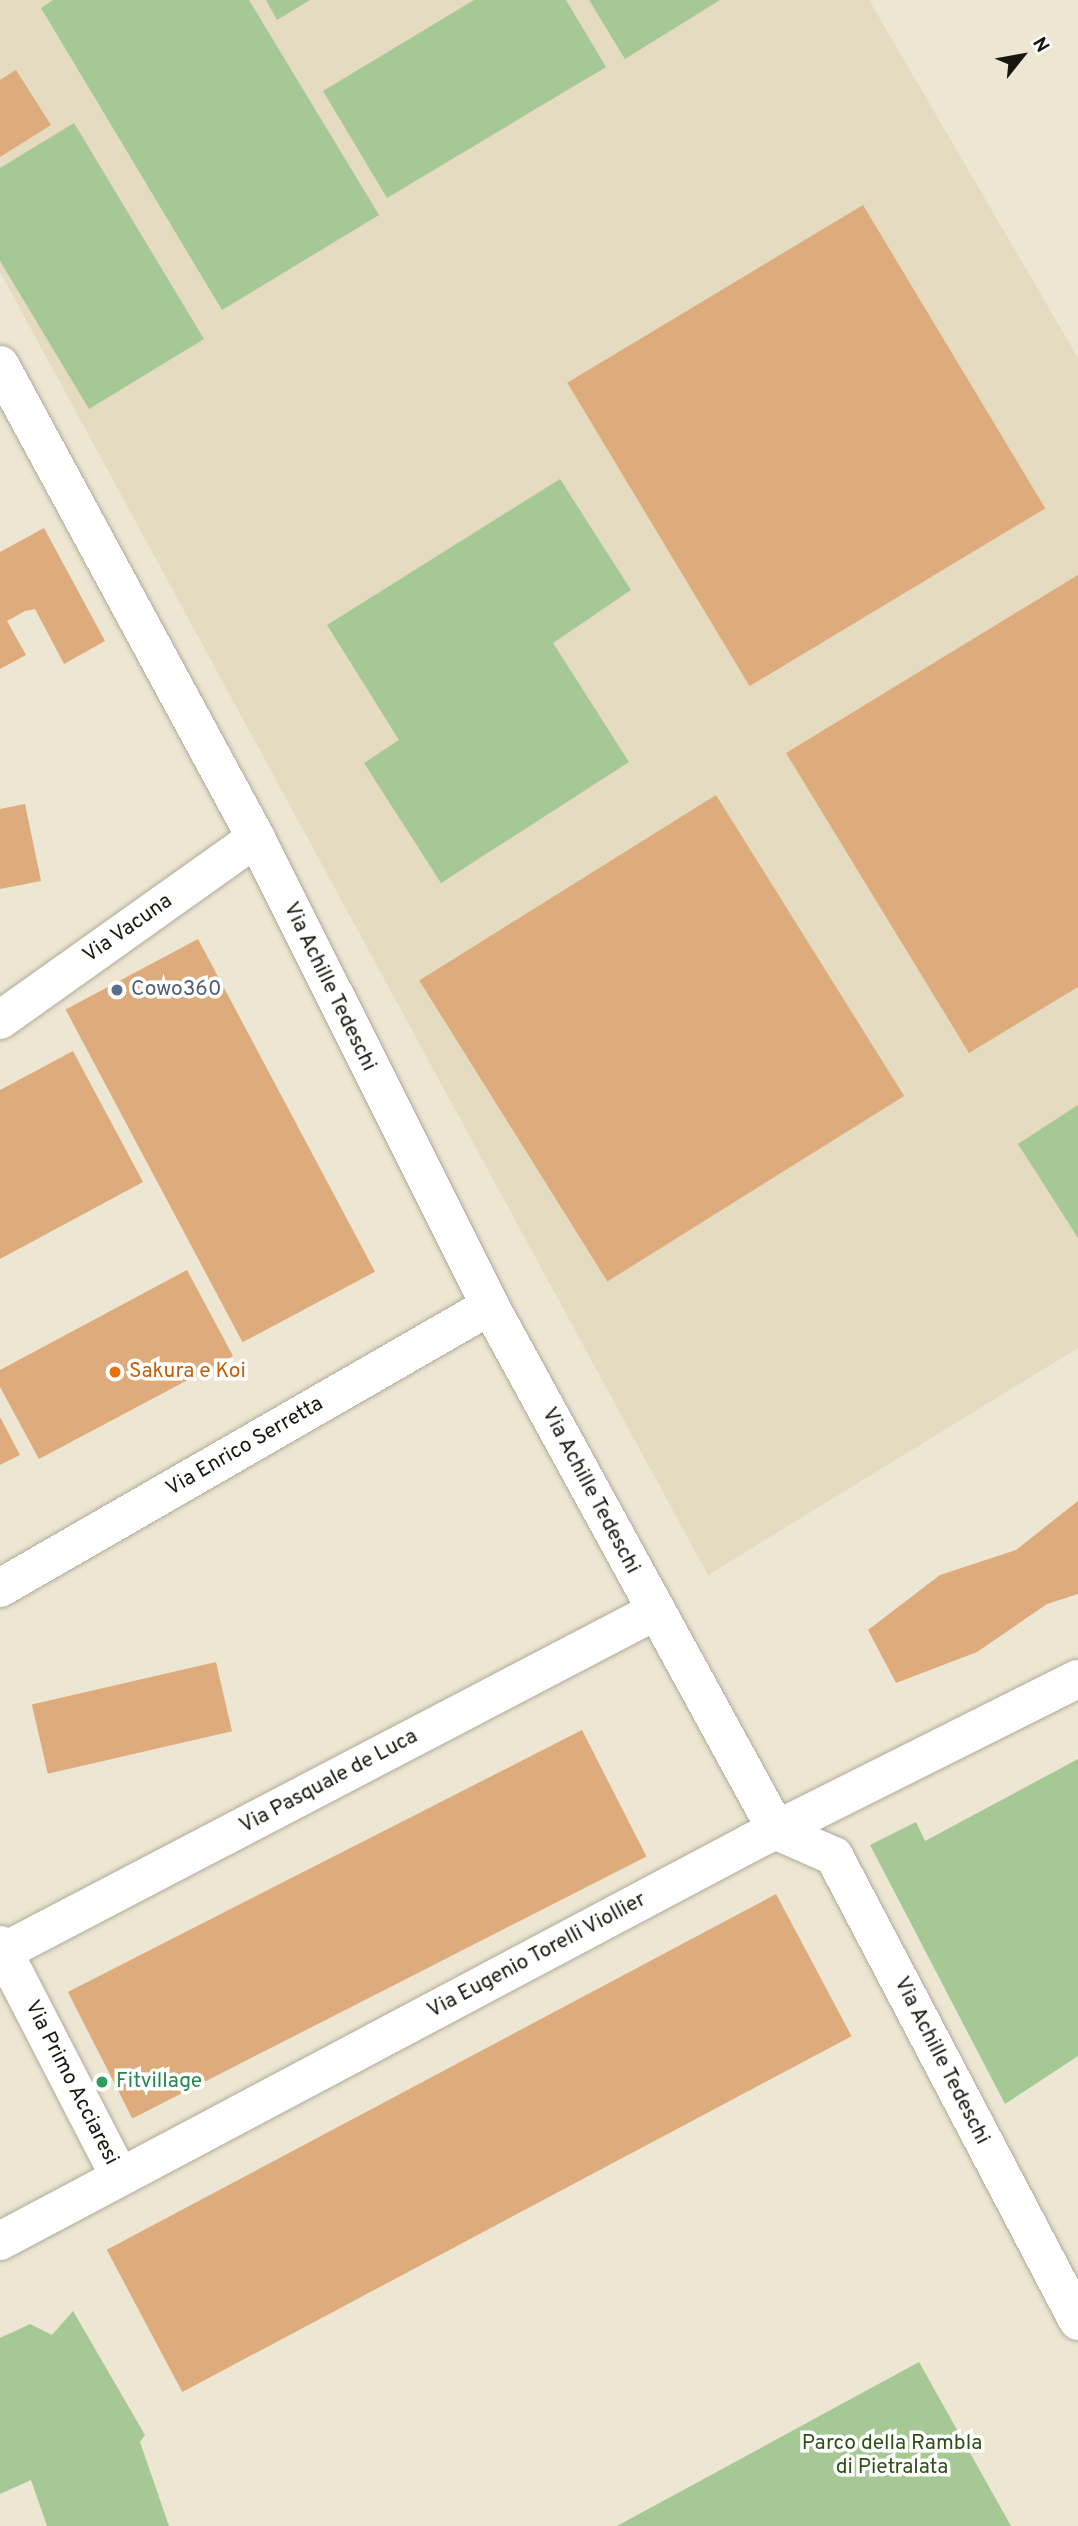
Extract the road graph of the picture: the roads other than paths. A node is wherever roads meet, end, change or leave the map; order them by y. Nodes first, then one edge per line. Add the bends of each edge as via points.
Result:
1 (0, 365) edge
2 (257, 838) junction
3 (0, 1020) edge
4 (490, 1306) junction
5 (0, 1588) edge
6 (654, 1612) junction
7 (1078, 1679) edge
8 (777, 1831) junction
9 (2, 1948) edge
10 (120, 2177) junction
11 (0, 2241) edge
12 (1078, 2322) edge

1 - 2 street, Via Achille Tedeschi
2 - 3 street, Via Vacuna
2 - 4 street, Via Achille Tedeschi
4 - 5 street, Via Enrico Serretta
4 - 6 street, Via Achille Tedeschi
6 - 8 street, Via Achille Tedeschi
6 - 9 street, Via Pasquale de Luca
7 - 8 street, Via Eugenio Torelli Viollier
8 - 10 street, Via Eugenio Torelli Viollier
8 - 12 street, Via Achille Tedeschi via 834,1856
9 - 10 street, Via Primo Acciaresi
10 - 11 street, Via Eugenio Torelli Viollier

